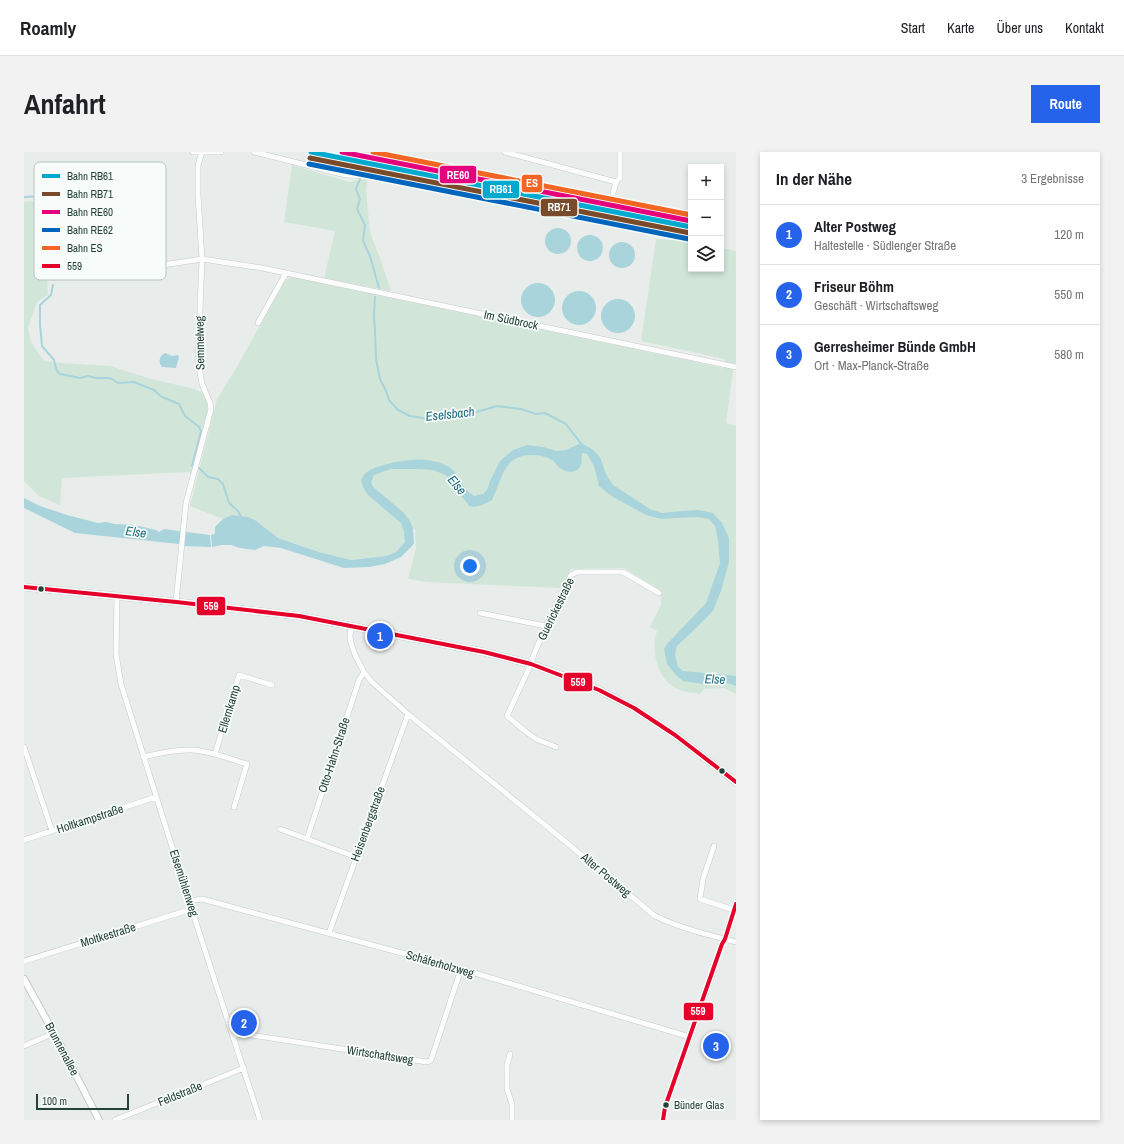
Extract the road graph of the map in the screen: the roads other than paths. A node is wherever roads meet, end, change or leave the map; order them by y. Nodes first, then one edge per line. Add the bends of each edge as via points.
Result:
1 (193, 152) edge
2 (202, 152) edge
3 (221, 152) edge
4 (254, 152) edge
5 (505, 152) edge
6 (620, 152) edge
7 (368, 176) dead end
8 (616, 182) junction
9 (613, 193) dead end
10 (202, 259) junction
11 (166, 265) edge
12 (286, 273) junction
13 (258, 323) dead end
14 (736, 367) edge
15 (24, 587) edge
16 (659, 593) dead end
17 (117, 596) junction
18 (176, 602) junction
19 (480, 613) dead end
20 (352, 626) junction
21 (546, 626) junction
22 (531, 664) junction
23 (364, 672) junction
24 (272, 685) dead end
25 (408, 714) junction
26 (24, 747) edge
27 (556, 747) dead end
28 (215, 754) junction
29 (143, 757) junction
30 (736, 782) edge
31 (156, 797) junction
32 (234, 807) dead end
33 (280, 829) dead end
34 (52, 831) junction
35 (307, 839) junction
36 (24, 840) edge
37 (714, 846) dead end
38 (356, 857) junction
39 (189, 901) junction
40 (736, 904) edge
41 (192, 909) junction
42 (734, 910) junction
43 (329, 934) junction
44 (725, 939) junction
45 (736, 942) edge
46 (24, 961) edge
47 (461, 969) junction
48 (24, 980) edge
49 (54, 1033) junction
50 (233, 1036) junction
51 (690, 1037) junction
52 (24, 1046) edge
53 (510, 1054) dead end
54 (244, 1068) junction
55 (99, 1120) edge
56 (115, 1120) edge
57 (260, 1120) edge
58 (512, 1120) edge
59 (663, 1120) edge

1 - 2 street
2 - 3 street
2 - 10 street, Semmelweg via 198,165 198,195
4 - 7 street via 346,175
5 - 8 street
6 - 8 street via 620,178
8 - 9 street
10 - 11 street, Im Südbrock
10 - 12 street, Im Südbrock
10 - 18 street, Semmelweg via 198,361 202,384 211,409 186,503
12 - 13 street
12 - 14 street, Im Südbrock
15 - 17 main road
16 - 21 street, Guerickestraße via 623,572 577,572 571,575
17 - 18 main road
17 - 29 street, Elsemühlenweg via 118,676
18 - 20 main road via 299,616
19 - 21 street
20 - 22 main road
20 - 23 street, Alter Postweg via 351,643
21 - 22 street, Guerickestraße
22 - 27 street, Guerickestraße via 507,716 536,739
22 - 30 main road via 586,684 634,708 675,735
23 - 25 street, Alter Postweg
23 - 35 street, Otto-Hahn-Straße via 359,680
24 - 28 street, Ellernkamp via 239,675
25 - 38 street, Heisenbergstraße
25 - 44 street, Alter Postweg via 655,916 696,932
26 - 34 street
28 - 29 street via 192,750 168,751
28 - 32 street via 247,764
29 - 31 street, Elsemühlenweg
31 - 34 street, Holtkampstraße
31 - 39 street, Elsemühlenweg
33 - 35 street
34 - 36 street, Holtkampstraße
35 - 38 street
37 - 42 street via 703,879 700,899
38 - 43 street, Heisenbergstraße
39 - 41 street, Elsemühlenweg
39 - 43 street, Schäferholzweg via 202,899
40 - 42 street
41 - 46 street, Moltkestraße
41 - 50 street, Elsemühlenweg
42 - 44 street
43 - 47 street, Schäferholzweg
44 - 45 street, Alter Postweg
44 - 51 street
47 - 50 street, Wirtschaftsweg via 430,1061 244,1034
47 - 51 street, Schäferholzweg
48 - 49 street, Brunnenallee
49 - 52 street
49 - 55 street, Brunnenallee
50 - 54 street, Elsemühlenweg
51 - 59 street via 665,1107
53 - 58 street via 507,1065 507,1089 512,1104
54 - 56 street, Feldstraße
54 - 57 street, Elsemühlenweg

